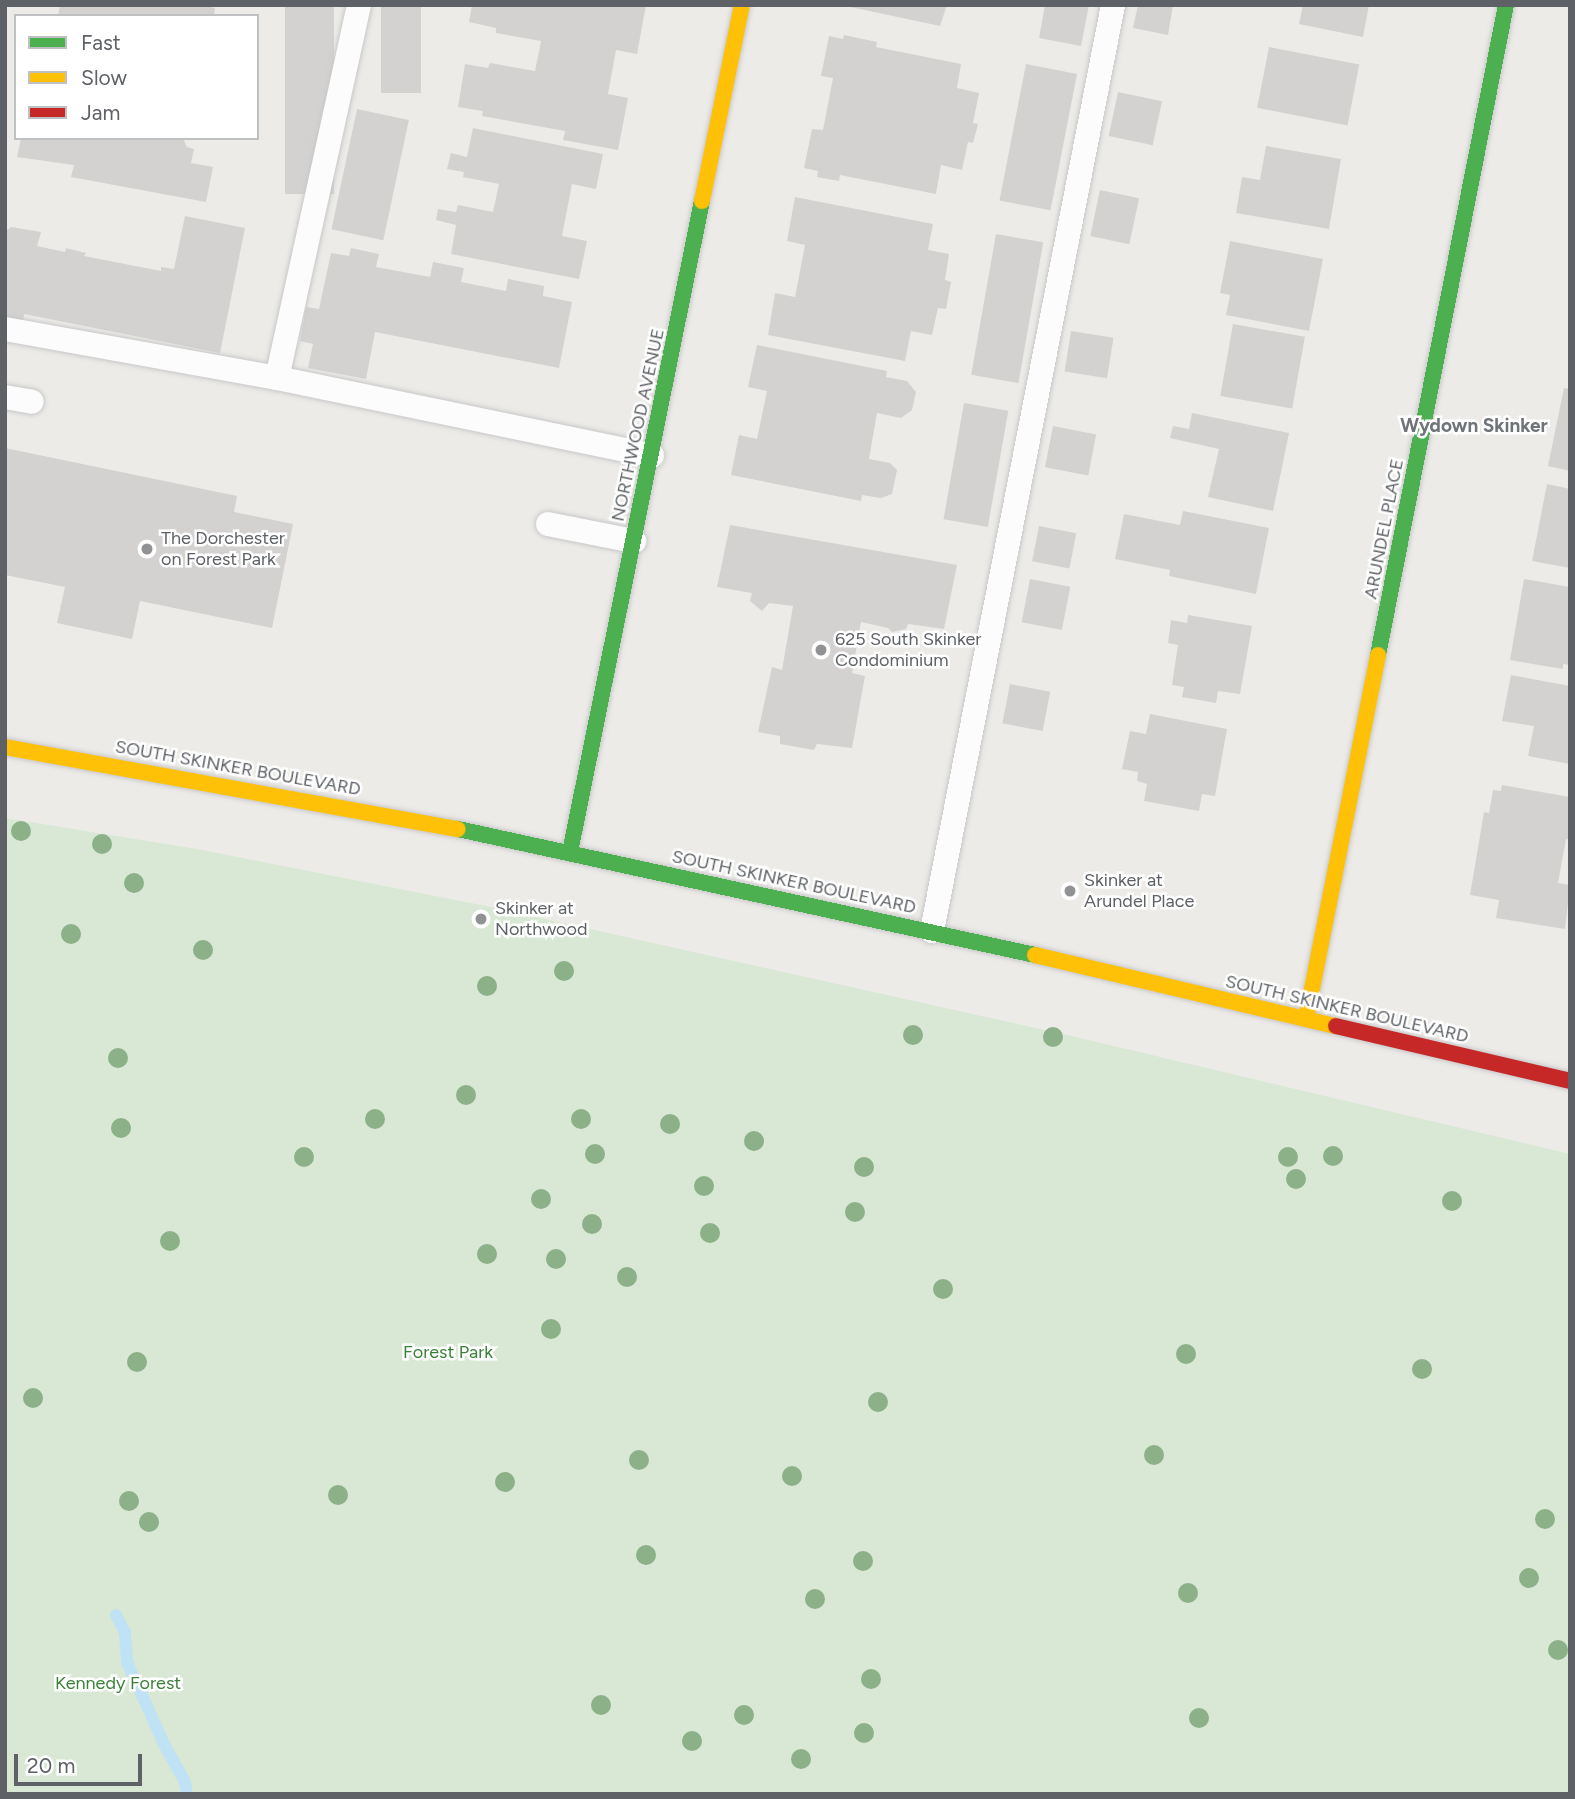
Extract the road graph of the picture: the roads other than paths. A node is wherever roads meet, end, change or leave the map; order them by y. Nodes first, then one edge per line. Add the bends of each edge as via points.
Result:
1 (359, 5) edge
2 (742, 5) edge
3 (1113, 5) edge
4 (1506, 5) edge
5 (5, 329) edge
6 (276, 378) junction
7 (5, 397) edge
8 (32, 402) dead end
9 (652, 456) junction
10 (548, 524) dead end
11 (634, 541) junction
12 (5, 747) edge
13 (570, 852) junction
14 (932, 931) junction
15 (1306, 1019) junction
16 (1570, 1081) edge

1 - 6 lane
2 - 9 street, NORTHWOOD AVENUE
3 - 14 lane
4 - 15 street, ARUNDEL PLACE
5 - 6 lane
6 - 9 lane
7 - 8 lane
9 - 11 street, NORTHWOOD AVENUE
10 - 11 lane
11 - 13 street, NORTHWOOD AVENUE
12 - 13 street, SOUTH SKINKER BOULEVARD via 369,811
13 - 14 street, SOUTH SKINKER BOULEVARD
14 - 15 street, SOUTH SKINKER BOULEVARD
15 - 16 street, SOUTH SKINKER BOULEVARD

